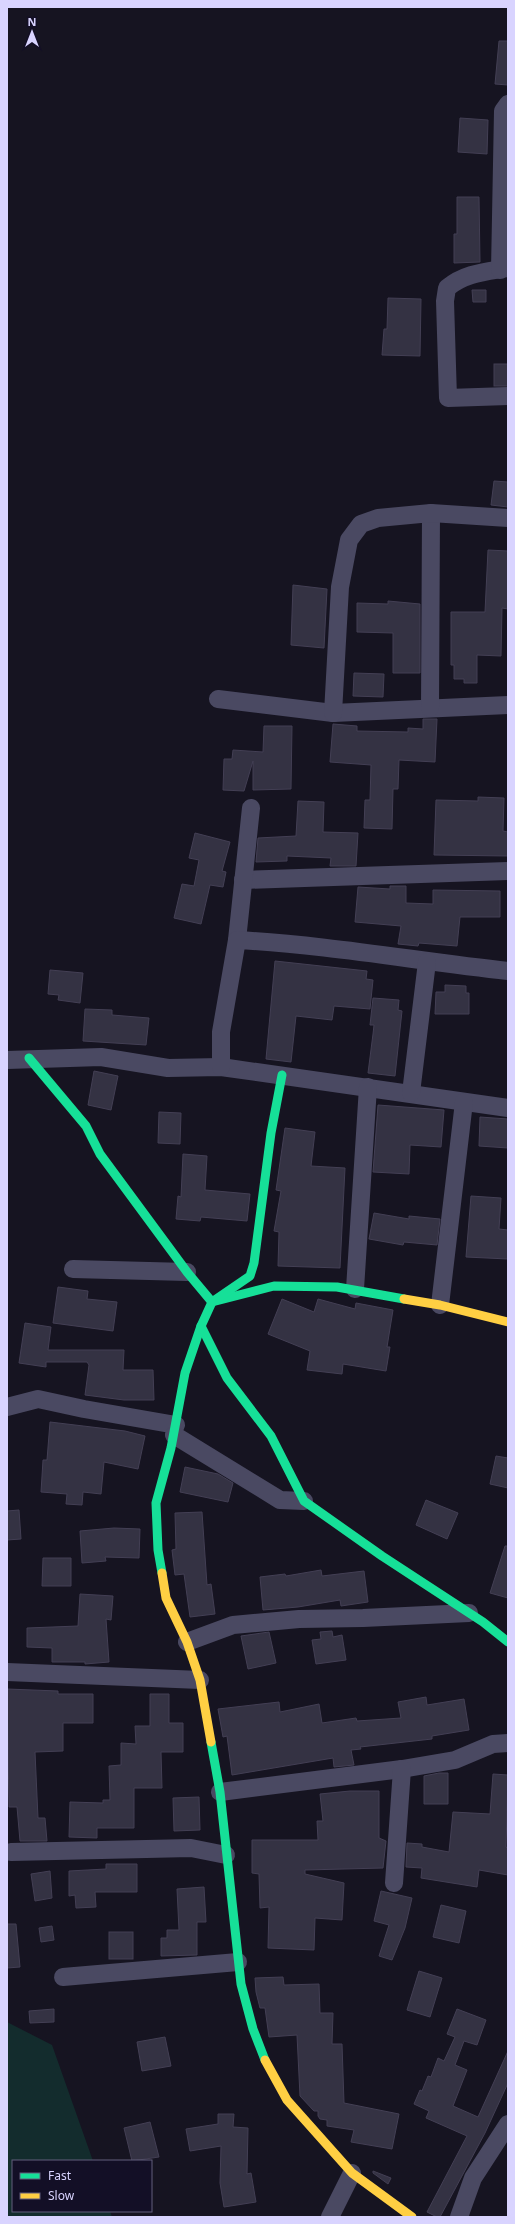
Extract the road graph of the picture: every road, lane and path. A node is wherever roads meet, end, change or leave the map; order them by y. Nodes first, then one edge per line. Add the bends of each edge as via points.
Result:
1 (508, 104) edge
2 (504, 269) edge
3 (508, 396) edge
4 (431, 513) junction
5 (508, 518) edge
6 (218, 699) dead end
7 (508, 705) edge
8 (430, 708) junction
9 (333, 713) junction
10 (251, 808) dead end
11 (508, 871) edge
12 (244, 880) junction
13 (237, 940) junction
14 (427, 962) junction
15 (508, 971) edge
16 (29, 1058) junction
17 (7, 1060) edge
18 (221, 1067) junction
19 (282, 1075) junction
20 (368, 1087) junction
21 (411, 1093) junction
22 (464, 1102) junction
23 (508, 1108) edge
24 (73, 1269) dead end
25 (187, 1272) junction
26 (355, 1289) junction
27 (212, 1302) junction
28 (440, 1305) junction
29 (508, 1322) edge
30 (201, 1326) junction
31 (7, 1407) edge
32 (175, 1430) junction
33 (304, 1501) junction
34 (469, 1613) junction
35 (187, 1642) junction
36 (508, 1642) edge
37 (7, 1672) edge
38 (200, 1680) junction
39 (508, 1743) edge
40 (402, 1769) junction
41 (220, 1792) junction
42 (11, 1852) dead end
43 (226, 1855) junction
44 (394, 1883) dead end
45 (238, 1962) junction
46 (63, 1977) dead end
47 (508, 2124) edge
48 (352, 2173) junction
49 (455, 2215) edge
50 (330, 2217) edge
51 (412, 2217) edge

1 - 2 street via 504,111
2 - 3 street via 474,273 458,279 447,288 448,398
4 - 5 street
4 - 8 street
4 - 9 street via 378,518 360,524 349,540 340,587
6 - 9 street
7 - 8 street
8 - 9 street
10 - 12 street
11 - 12 street
12 - 13 street
13 - 14 street via 301,943
13 - 18 street via 221,1032
14 - 15 street
14 - 21 street
16 - 17 street
16 - 18 street via 101,1057 168,1068
16 - 25 street via 86,1126 100,1154
18 - 19 street
19 - 20 street
19 - 27 street via 250,1276
20 - 21 street
20 - 26 street
21 - 22 street
22 - 23 street
22 - 28 street
24 - 25 street
25 - 27 street
26 - 27 street via 274,1286
26 - 28 street
27 - 30 street
28 - 29 street
30 - 32 street via 185,1373
30 - 33 street via 227,1378 271,1436
31 - 32 street via 38,1399
32 - 33 street via 280,1500
32 - 35 street via 156,1503 158,1550 166,1598
33 - 34 street
34 - 35 street via 299,1619 233,1625
34 - 36 street
35 - 38 street
37 - 38 street
38 - 41 street
39 - 40 street via 493,1744 455,1760
40 - 41 street
40 - 44 street
41 - 43 street
42 - 43 street via 191,1848
43 - 45 street
45 - 46 street
45 - 48 street via 253,2029 268,2069 287,2100
47 - 49 street via 473,2178
48 - 50 street
48 - 51 street

